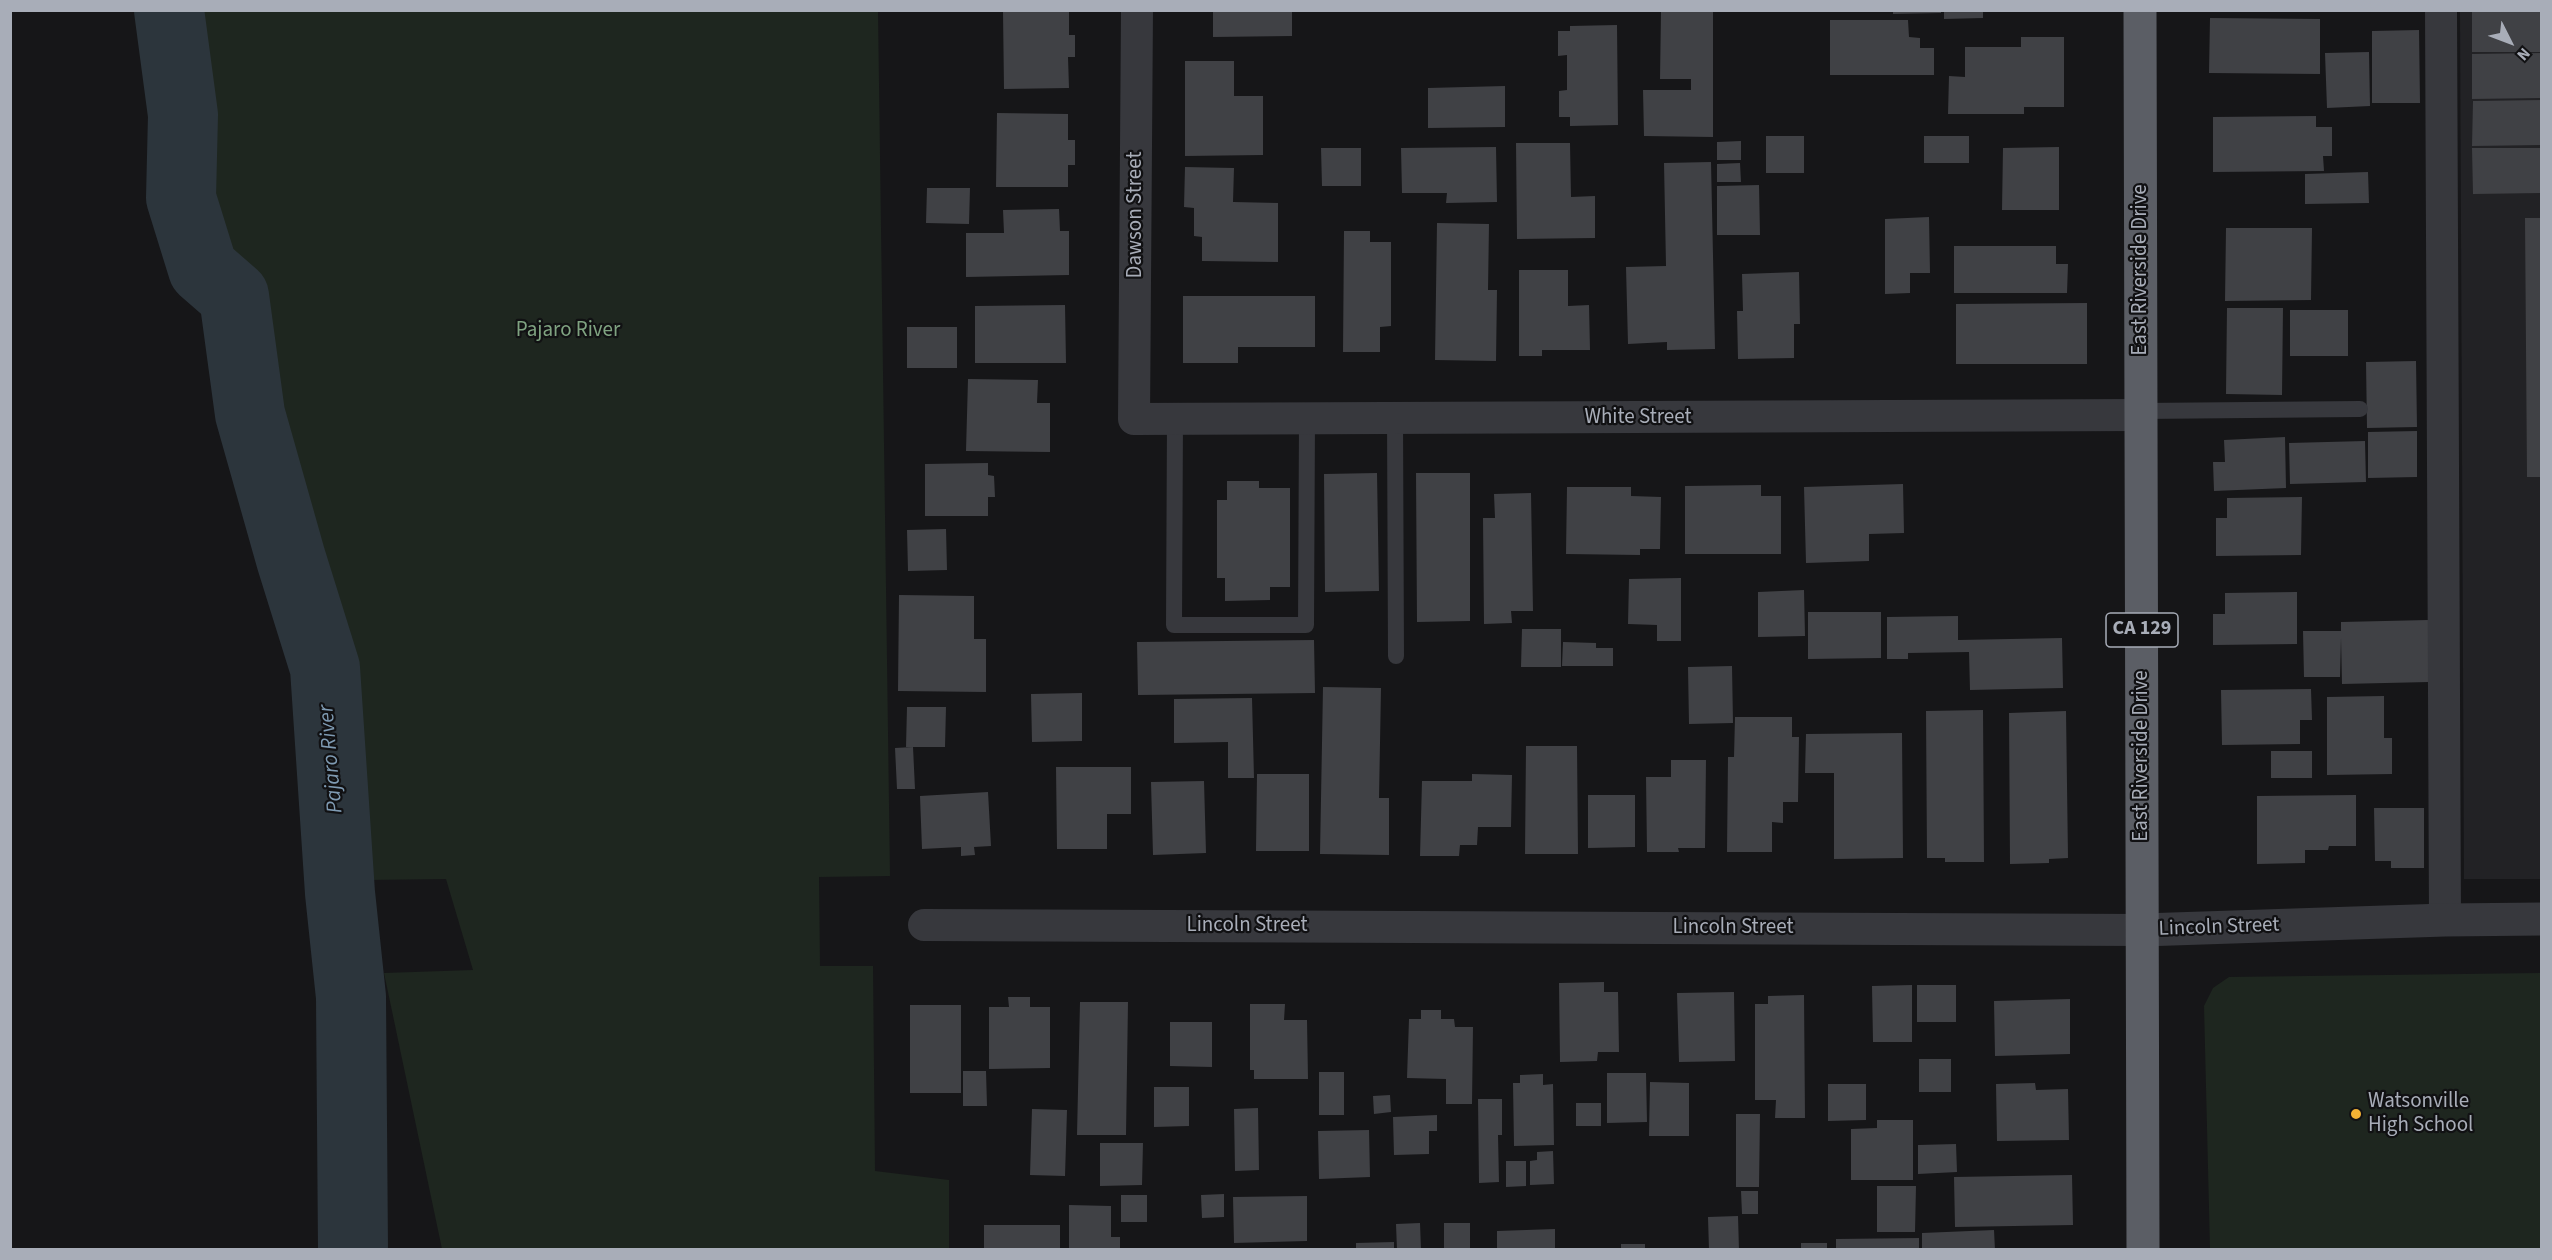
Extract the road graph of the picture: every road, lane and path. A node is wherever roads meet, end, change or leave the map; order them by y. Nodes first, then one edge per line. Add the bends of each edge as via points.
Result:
1 (1137, 10) edge
2 (2140, 10) edge
3 (2441, 10) edge
4 (2360, 409) dead end
5 (2141, 413) junction
6 (1395, 418) junction
7 (1134, 419) joint
8 (1175, 419) junction
9 (1307, 419) junction
10 (1396, 656) dead end
11 (2541, 919) edge
12 (2445, 920) junction
13 (924, 925) dead end
14 (2142, 930) junction
15 (2143, 1250) edge

1 - 7 street, Dawson Street
2 - 5 highway, East Riverside Drive / CA 129
3 - 12 street
4 - 5 lane
5 - 6 street, White Street
5 - 14 highway, East Riverside Drive / CA 129
6 - 9 street, White Street
6 - 10 lane
7 - 8 street, White Street
8 - 9 street, White Street
8 - 9 lane via 1174,625 1306,626
11 - 12 street, Lincoln Street
12 - 14 street, Lincoln Street
13 - 14 street, Lincoln Street
14 - 15 highway, East Riverside Drive / CA 129

